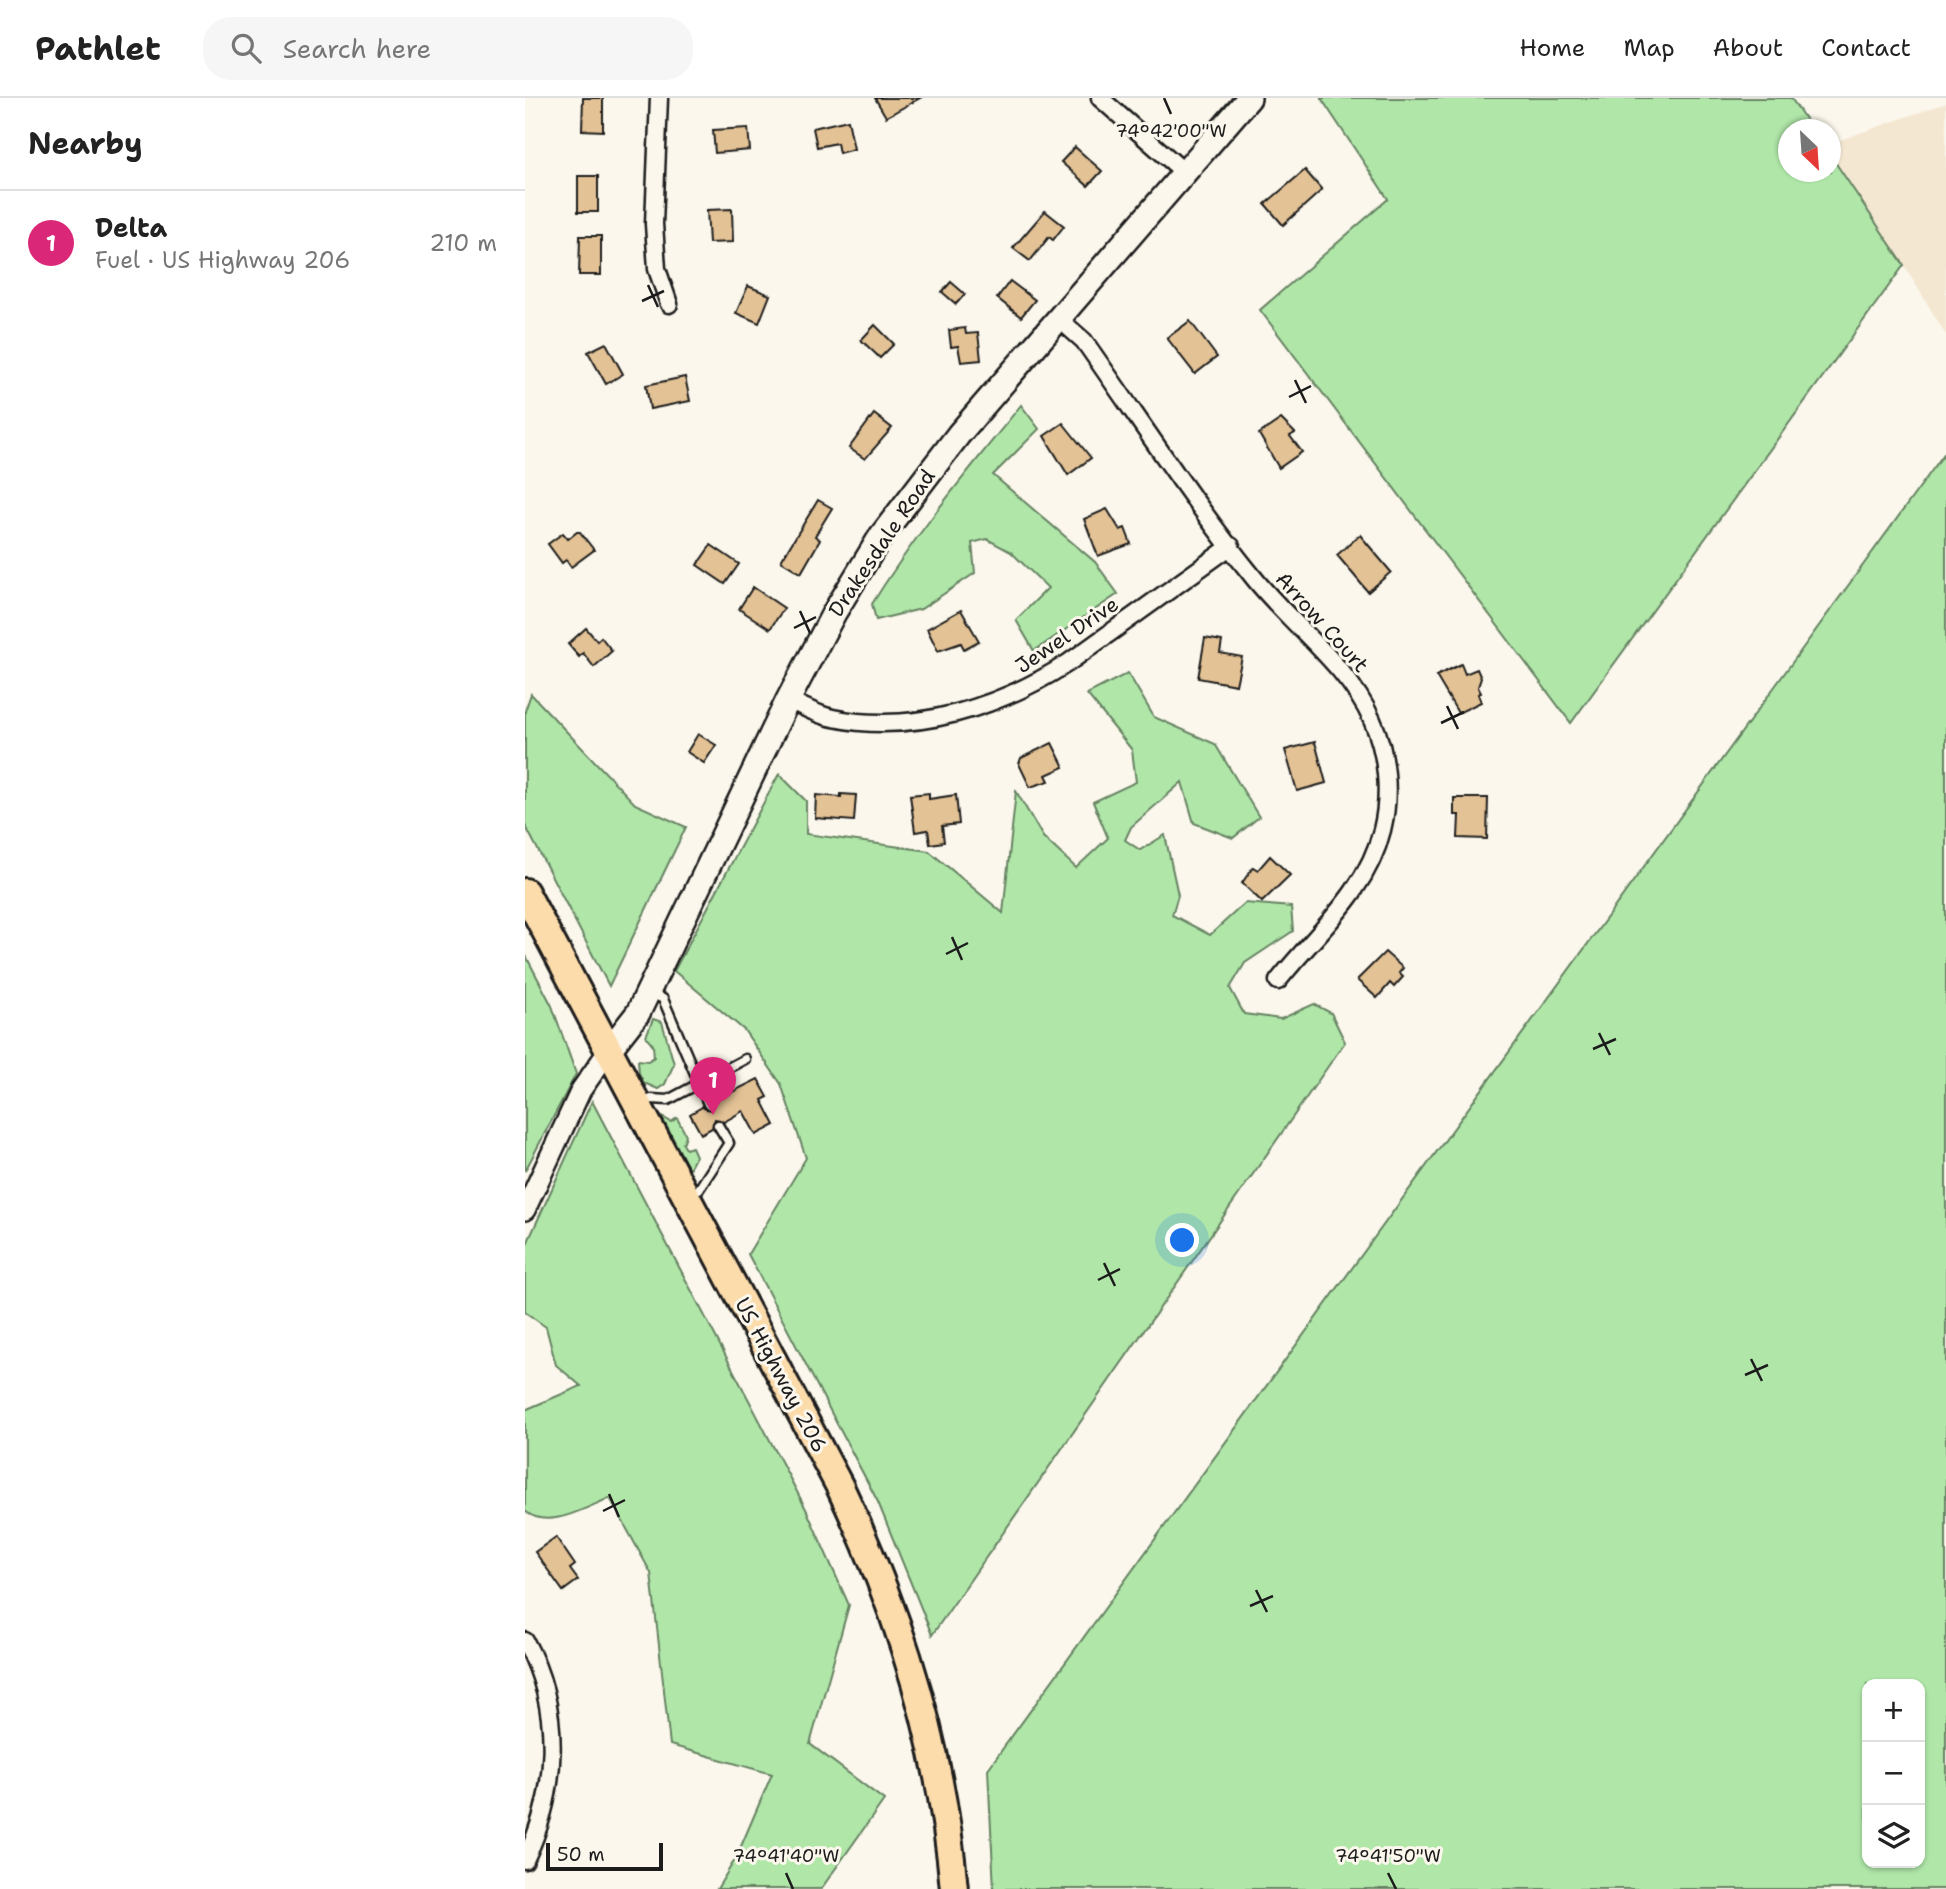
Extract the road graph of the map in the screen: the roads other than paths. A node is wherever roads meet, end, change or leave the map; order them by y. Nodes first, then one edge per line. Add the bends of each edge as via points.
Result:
1 (659, 98) edge
2 (1100, 98) edge
3 (1249, 98) edge
4 (1184, 172) junction
5 (669, 304) dead end
6 (1058, 318) junction
7 (1231, 546) junction
8 (788, 699) junction
9 (525, 892) edge
10 (1278, 981) dead end
11 (648, 992) junction
12 (609, 1050) junction
13 (745, 1059) dead end
14 (697, 1085) junction
15 (708, 1104) dead end
16 (638, 1106) junction
17 (718, 1125) dead end
18 (686, 1195) junction
19 (525, 1210) edge
20 (525, 1641) edge
21 (525, 1860) edge
22 (954, 1889) edge

1 - 5 street via 657,269
2 - 4 street
3 - 4 main road, Drakesdale Road
4 - 6 main road, Drakesdale Road
6 - 7 street, Arrow Court via 1084,341
6 - 8 main road, Drakesdale Road via 899,511 854,578
7 - 8 street, Jewel Drive via 1060,669 997,701 947,715 887,722 831,718
7 - 10 street, Arrow Court via 1273,603 1356,691 1377,731 1386,778 1384,822 1366,873
8 - 11 main road, Drakesdale Road
9 - 12 highway, US Highway 206
11 - 12 main road, Drakesdale Road via 634,1020
11 - 14 lane via 663,999
12 - 16 highway, US Highway 206
12 - 19 street via 581,1090
13 - 14 lane
14 - 15 lane
14 - 16 lane via 668,1100 652,1099
16 - 18 highway, US Highway 206
17 - 18 lane via 729,1143 699,1189
18 - 22 highway, US Highway 206 via 840,1487 888,1598 929,1734
20 - 21 street via 546,1698 552,1762 544,1817

